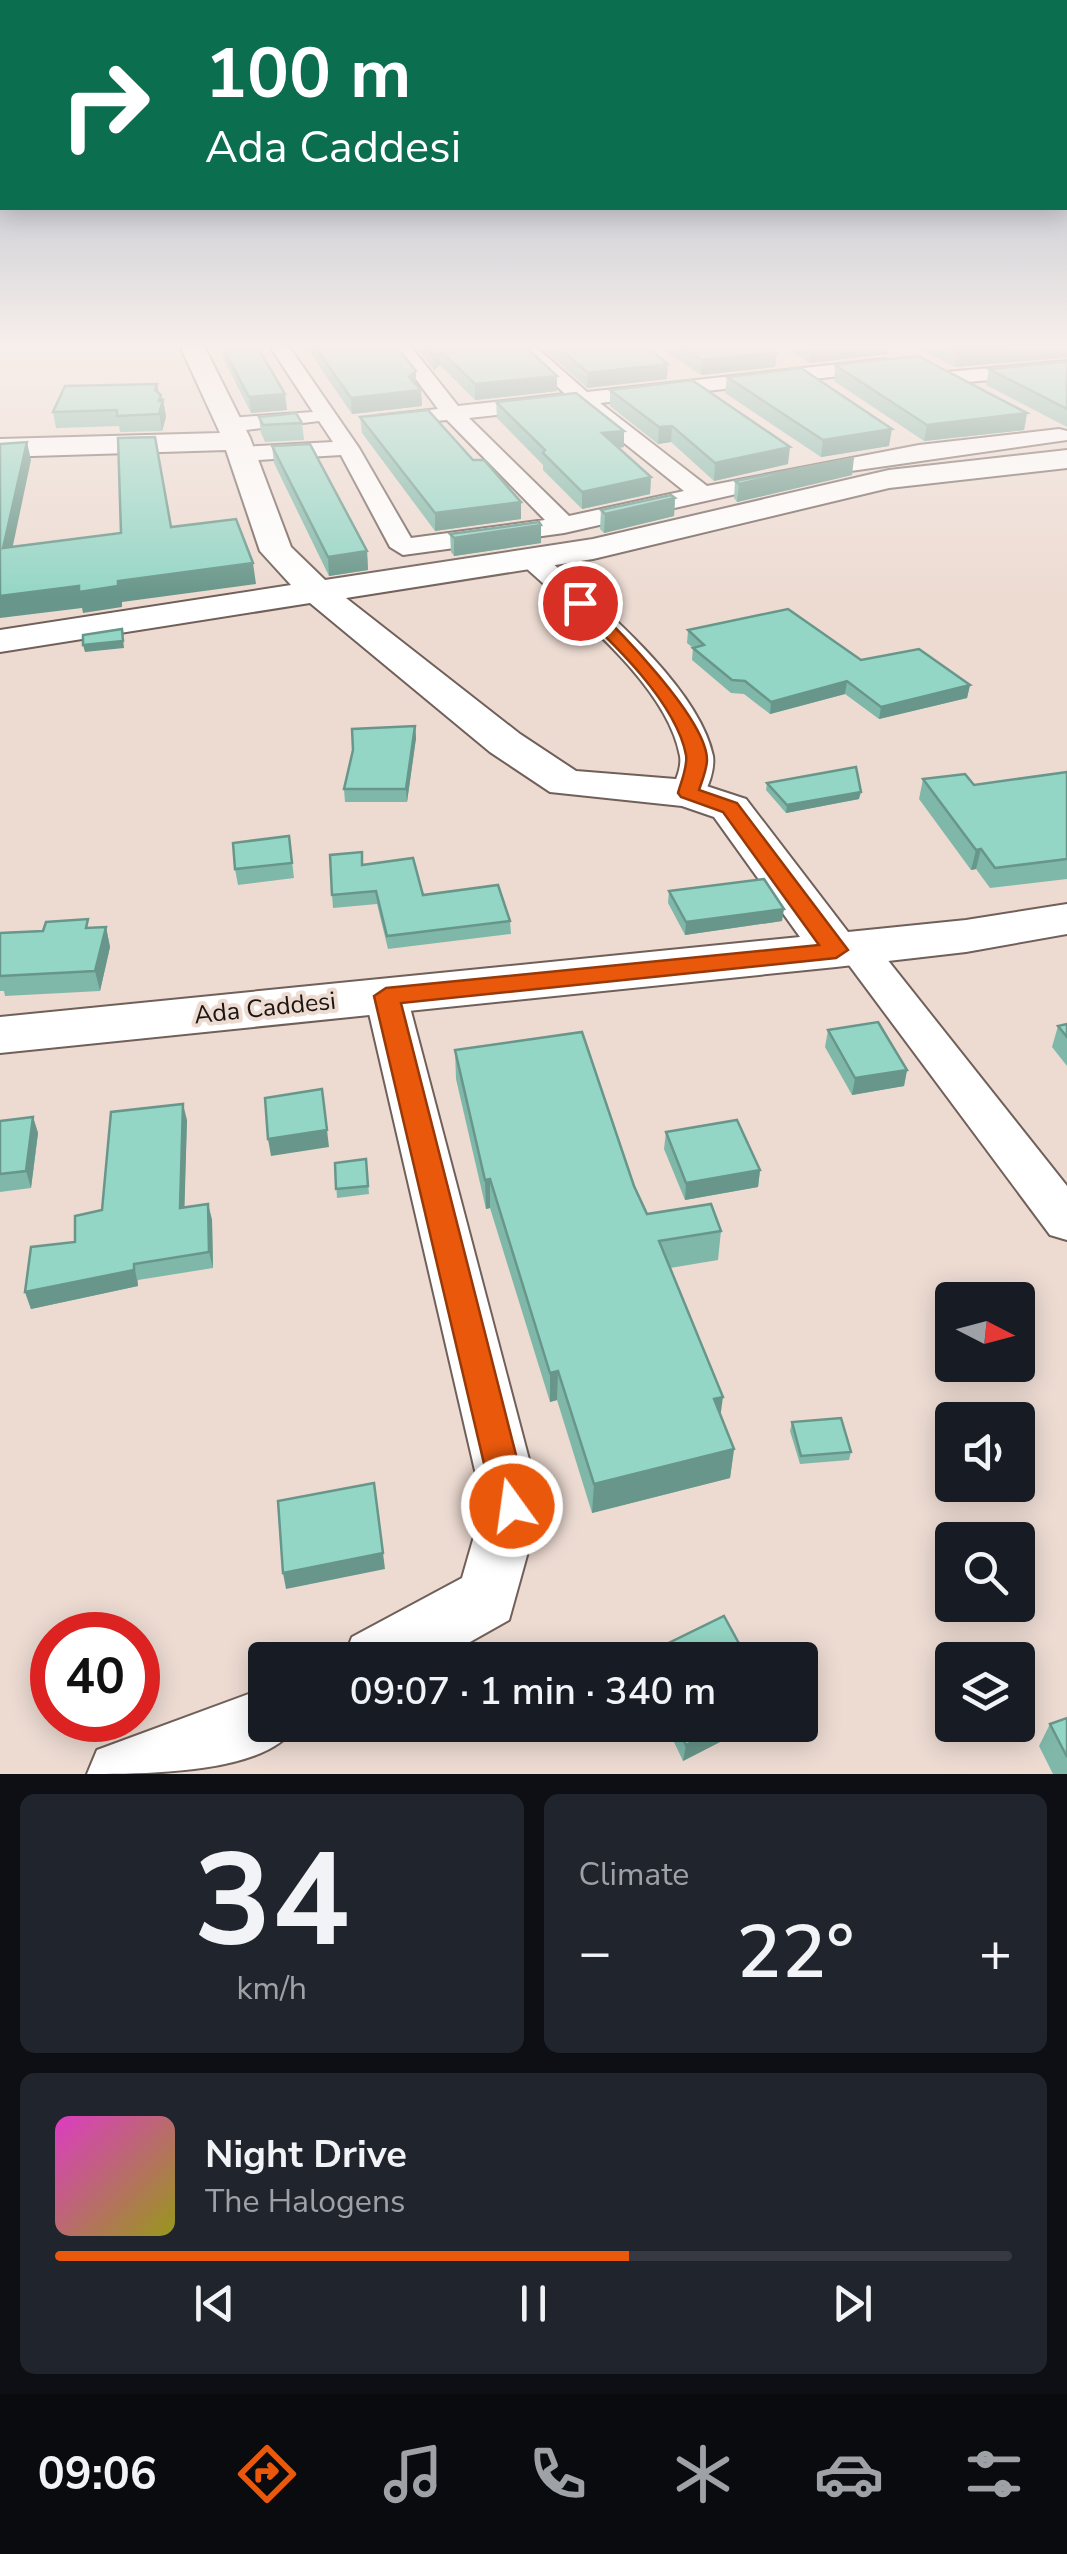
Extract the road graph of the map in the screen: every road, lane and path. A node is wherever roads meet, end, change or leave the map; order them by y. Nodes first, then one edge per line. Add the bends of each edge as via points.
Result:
1 (232, 431) edge
2 (285, 431) edge
3 (337, 431) edge
4 (470, 431) edge
5 (622, 431) edge
6 (889, 431) edge
7 (236, 440) junction
8 (1064, 445) edge
9 (0, 448) edge
10 (348, 448) junction
11 (785, 448) edge
12 (919, 452) junction
13 (816, 469) junction
14 (701, 493) junction
15 (564, 524) junction
16 (533, 560) junction
17 (315, 590) junction
18 (0, 641) edge
19 (688, 793) junction
20 (1067, 918) edge
21 (846, 949) junction
22 (386, 996) junction
23 (0, 1036) edge
24 (1067, 1222) edge
25 (408, 1642) edge
26 (248, 1730) edge
27 (120, 1774) edge

1 - 7 main road
2 - 7 street
3 - 10 street
4 - 15 street
5 - 14 street
6 - 12 street
7 - 9 main road
7 - 10 street
7 - 17 main road via 276,551
8 - 12 street
8 - 16 main road
10 - 15 street via 402,547
11 - 13 street
12 - 13 street
13 - 14 street
14 - 15 street
16 - 17 main road
16 - 19 street via 626,646 679,717 698,758
17 - 18 main road
17 - 19 main road via 506,744 565,783
19 - 21 main road via 730,808
20 - 21 main road, Ada Caddesi
21 - 22 main road, Ada Caddesi
21 - 24 street
22 - 23 main road, Ada Caddesi
22 - 25 street via 512,1506 487,1598
26 - 27 street

